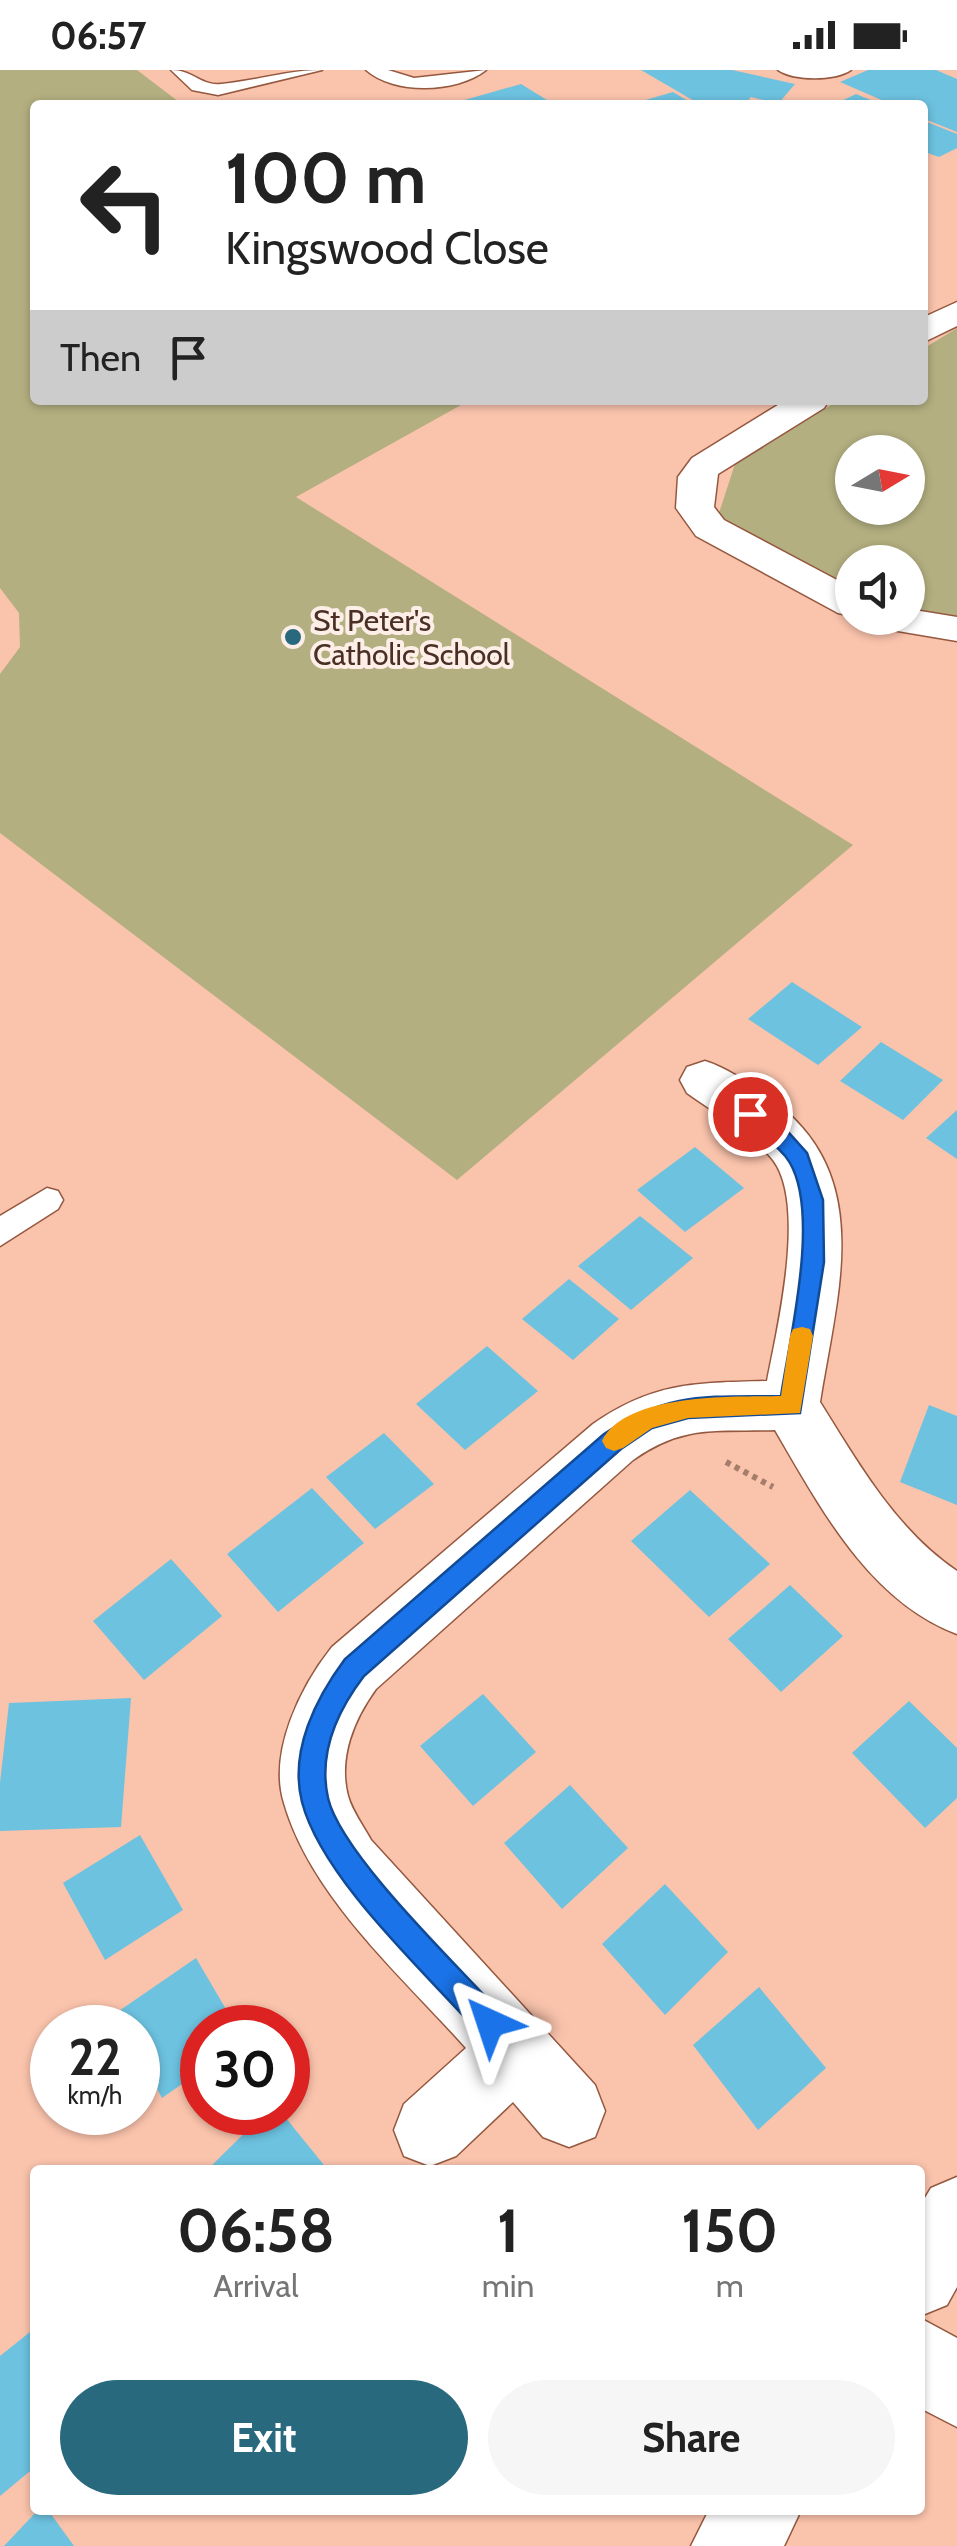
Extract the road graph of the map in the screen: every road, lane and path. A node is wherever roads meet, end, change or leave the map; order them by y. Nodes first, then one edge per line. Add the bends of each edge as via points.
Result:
1 (179, 70) edge
2 (314, 70) edge
3 (374, 70) edge
4 (478, 70) edge
5 (786, 70) edge
6 (843, 70) edge
7 (957, 312) edge
8 (928, 329) edge
9 (803, 405) edge
10 (835, 595) edge
11 (925, 624) edge
12 (957, 629) edge
13 (704, 1080) dead end
14 (47, 1200) dead end
15 (0, 1233) edge
16 (791, 1406) junction
17 (646, 1419) junction
18 (782, 1492) dead end
19 (957, 1606) edge
20 (515, 2051) junction
21 (569, 2111) dead end
22 (430, 2130) dead end
23 (957, 2214) edge
24 (925, 2269) edge
25 (925, 2361) edge
26 (957, 2388) edge
27 (757, 2515) edge
28 (732, 2546) edge

1 - 2 lane via 198,86 218,90
3 - 4 lane via 416,84
5 - 6 lane
7 - 8 street
9 - 10 street via 705,466 696,477 695,508 710,528
11 - 12 street
13 - 16 street via 774,1130 800,1159 812,1200 813,1262
14 - 15 lane
16 - 17 street via 688,1408
16 - 19 street via 884,1546 924,1586
17 - 18 path
17 - 20 street via 354,1668 330,1700 315,1747 314,1800 347,1864
20 - 21 street
20 - 22 street
23 - 24 street
25 - 26 street
27 - 28 street

